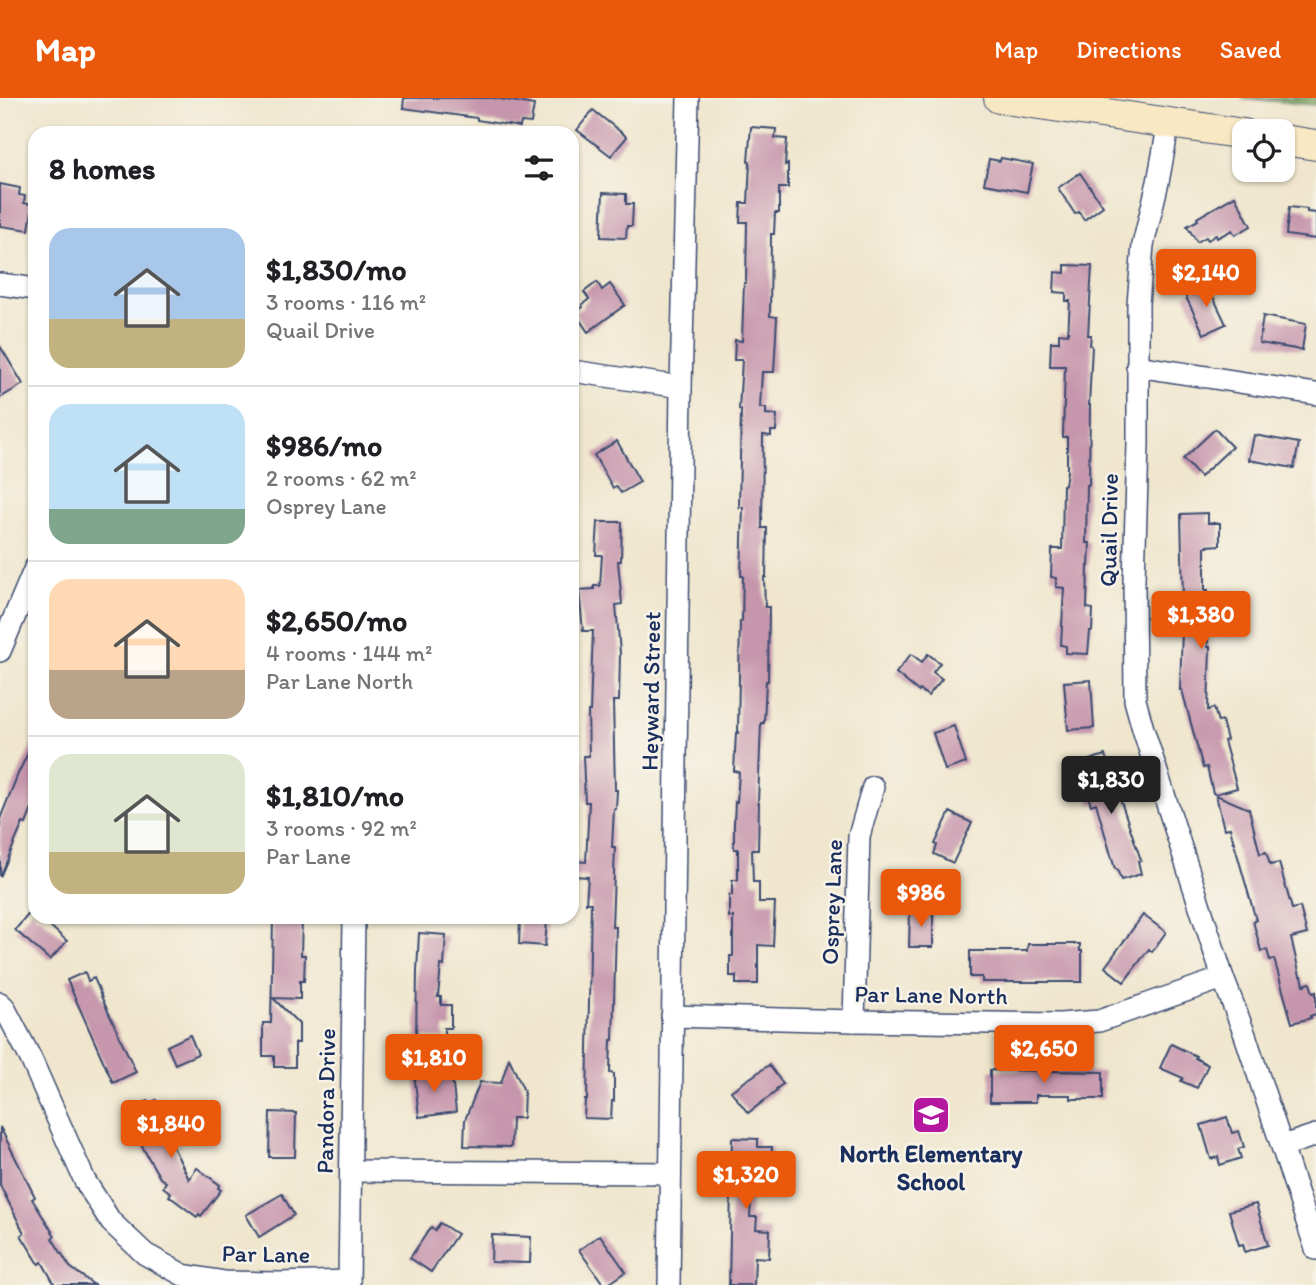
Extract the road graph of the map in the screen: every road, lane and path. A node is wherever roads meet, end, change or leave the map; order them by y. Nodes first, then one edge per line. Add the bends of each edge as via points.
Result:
1 (688, 98) edge
2 (999, 98) edge
3 (1169, 122) junction
4 (1232, 132) edge
5 (1295, 142) edge
6 (1316, 145) edge
7 (0, 284) edge
8 (28, 288) edge
9 (1137, 366) junction
10 (579, 372) edge
11 (681, 387) junction
12 (1316, 394) edge
13 (28, 585) edge
14 (0, 651) edge
15 (873, 787) dead end
16 (354, 924) edge
17 (1223, 978) junction
18 (0, 1003) edge
19 (672, 1016) junction
20 (854, 1021) junction
21 (1316, 1135) edge
22 (1283, 1146) junction
23 (351, 1171) junction
24 (670, 1173) junction
25 (1316, 1249) edge
26 (349, 1283) edge
27 (669, 1285) edge

1 - 11 street, Heyward Street
2 - 3 main road
3 - 4 main road
3 - 9 street, Quail Drive via 1143,245
5 - 6 main road
7 - 8 street
9 - 12 street
9 - 17 street, Quail Drive via 1135,700
10 - 11 street
11 - 19 street, Heyward Street
13 - 14 street
15 - 20 street, Osprey Lane via 859,836
16 - 23 street, Pandora Drive
17 - 20 street, Par Lane North via 1099,1021
17 - 22 street, Quail Drive
18 - 26 street, Par Lane via 31,1059 85,1181 111,1222 145,1254 183,1275 225,1282
19 - 20 street, Par Lane North
19 - 24 street, Heyward Street
21 - 22 street
22 - 25 street, Quail Drive
23 - 24 street
23 - 26 street, Pandora Drive
24 - 27 street, Heyward Street

